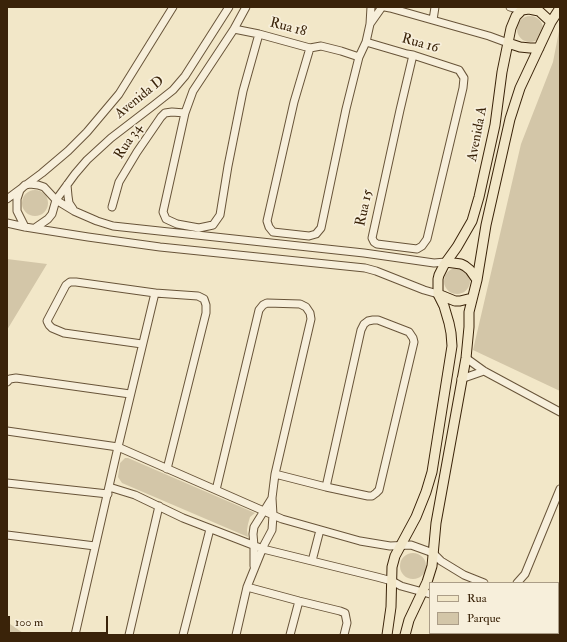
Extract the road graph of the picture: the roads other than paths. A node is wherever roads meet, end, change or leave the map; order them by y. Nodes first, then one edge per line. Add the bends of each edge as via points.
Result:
1 (172, 7) edge
2 (229, 7) edge
3 (246, 7) edge
4 (370, 7) edge
5 (383, 7) edge
6 (435, 7) edge
7 (510, 7) edge
8 (523, 8) edge
9 (560, 8) edge
10 (433, 20) junction
11 (551, 22) junction
12 (370, 24) junction
13 (234, 29) junction
14 (259, 34) junction
15 (366, 42) junction
16 (508, 44) junction
17 (310, 48) junction
18 (539, 48) junction
19 (413, 55) junction
20 (358, 58) junction
21 (464, 78) joint
22 (185, 113) junction
23 (67, 185) junction
24 (25, 186) junction
25 (7, 199) edge
26 (56, 200) junction
27 (112, 207) dead end
28 (74, 211) junction
29 (7, 223) edge
30 (25, 227) junction
31 (35, 228) junction
32 (446, 262) junction
33 (477, 280) junction
34 (155, 293) junction
35 (438, 294) junction
36 (472, 298) junction
37 (469, 312) junction
38 (142, 344) junction
39 (466, 358) junction
40 (484, 371) junction
41 (461, 379) junction
42 (7, 382) edge
43 (130, 394) junction
44 (560, 412) edge
45 (7, 432) edge
46 (118, 447) junction
47 (167, 469) junction
48 (275, 474) junction
49 (7, 483) edge
50 (326, 487) junction
51 (560, 489) edge
52 (216, 490) junction
53 (108, 491) junction
54 (272, 498) junction
55 (159, 506) junction
56 (264, 511) junction
57 (273, 515) junction
58 (210, 528) junction
59 (320, 530) junction
60 (7, 535) edge
61 (401, 545) junction
62 (95, 546) junction
63 (254, 546) junction
64 (263, 549) junction
65 (433, 554) junction
66 (312, 561) junction
67 (254, 568) junction
68 (524, 574) junction
69 (392, 581) junction
70 (482, 582) edge
71 (518, 582) edge
72 (523, 582) edge
73 (247, 587) junction
74 (426, 593) edge
75 (299, 601) junction
76 (75, 635) edge
77 (129, 635) edge
78 (183, 635) edge
79 (236, 635) edge
80 (290, 635) edge
81 (344, 635) edge
82 (388, 635) edge
83 (405, 635) edge

1 - 24 street via 119,94 68,151
2 - 23 street, Avenida D via 185,76 173,90 110,138 87,160
3 - 13 street
4 - 12 street
5 - 10 street
5 - 12 street
6 - 10 street
7 - 8 street
8 - 11 main road via 539,11
8 - 16 main road, Avenida A via 512,24
9 - 11 main road
10 - 16 street
11 - 18 main road
12 - 15 street
13 - 14 street, Rua 18
13 - 22 street via 193,91
14 - 17 street, Rua 18
14 - 22 street via 243,91 220,215 213,225 199,228 177,224 166,219 163,212
15 - 19 street, Rua 16
15 - 20 street
16 - 18 main road
16 - 32 main road, Avenida A via 495,125 479,197 472,221
17 - 20 street, Rua 18 via 321,46
17 - 20 street via 294,102 267,221 273,232 309,236 316,234 320,228
18 - 33 main road, Avenida A via 520,88 510,119 486,225
19 - 21 street, Rua 16 via 459,70
19 - 21 street, Rua 15 via 372,238 377,244 417,248 427,239
22 - 27 street, Rua 34 via 165,113 161,117 119,182
23 - 26 street, Avenida D
23 - 28 street
24 - 25 street
24 - 26 street via 30,184 44,187
24 - 30 street via 20,190 16,205 16,211
26 - 28 street
26 - 31 street via 52,214
28 - 32 street via 113,226 434,263
29 - 30 street
30 - 31 street
31 - 35 street via 160,247 365,268
32 - 33 main road via 465,266
32 - 35 main road via 439,275
33 - 36 main road, Avenida A
34 - 38 street
34 - 38 street via 70,282 47,321 52,328 64,333
34 - 47 street via 198,296 204,299 206,305
35 - 36 main road via 455,301
35 - 37 main road via 449,303
35 - 61 main road via 449,323 452,346 432,472 416,517
36 - 37 main road, Avenida A
37 - 39 main road, Avenida A
38 - 43 street
39 - 40 street
39 - 41 main road, Avenida A
40 - 41 street
40 - 44 street
41 - 65 main road, Avenida A via 436,522
42 - 43 street via 16,378
43 - 46 street
45 - 46 street
46 - 47 street
46 - 53 street
47 - 52 street
48 - 50 street
48 - 52 street via 311,319 306,307 300,304 267,303 259,310
48 - 54 street
49 - 53 street
50 - 50 street via 364,324 378,320 409,332 414,342 379,490 368,496
51 - 68 street
52 - 56 street
53 - 55 street via 135,495
53 - 62 street
54 - 56 street
54 - 57 street
55 - 58 street
55 - 77 street
56 - 57 street
56 - 63 street via 254,527
57 - 59 street
57 - 64 street via 272,530
58 - 63 street
58 - 78 street
59 - 61 street via 380,545
59 - 66 street
60 - 62 street
61 - 65 street via 411,545
61 - 69 main road via 392,567
62 - 76 street
63 - 64 street
63 - 67 street
64 - 66 street
64 - 67 street
65 - 70 street via 464,575
65 - 74 main road, Avenida A
66 - 69 street
67 - 73 street
68 - 71 street
68 - 72 street
69 - 74 street
69 - 82 main road
73 - 75 street
73 - 79 street
74 - 83 main road, Avenida A via 409,620
75 - 80 street
75 - 81 street via 345,613 347,622

